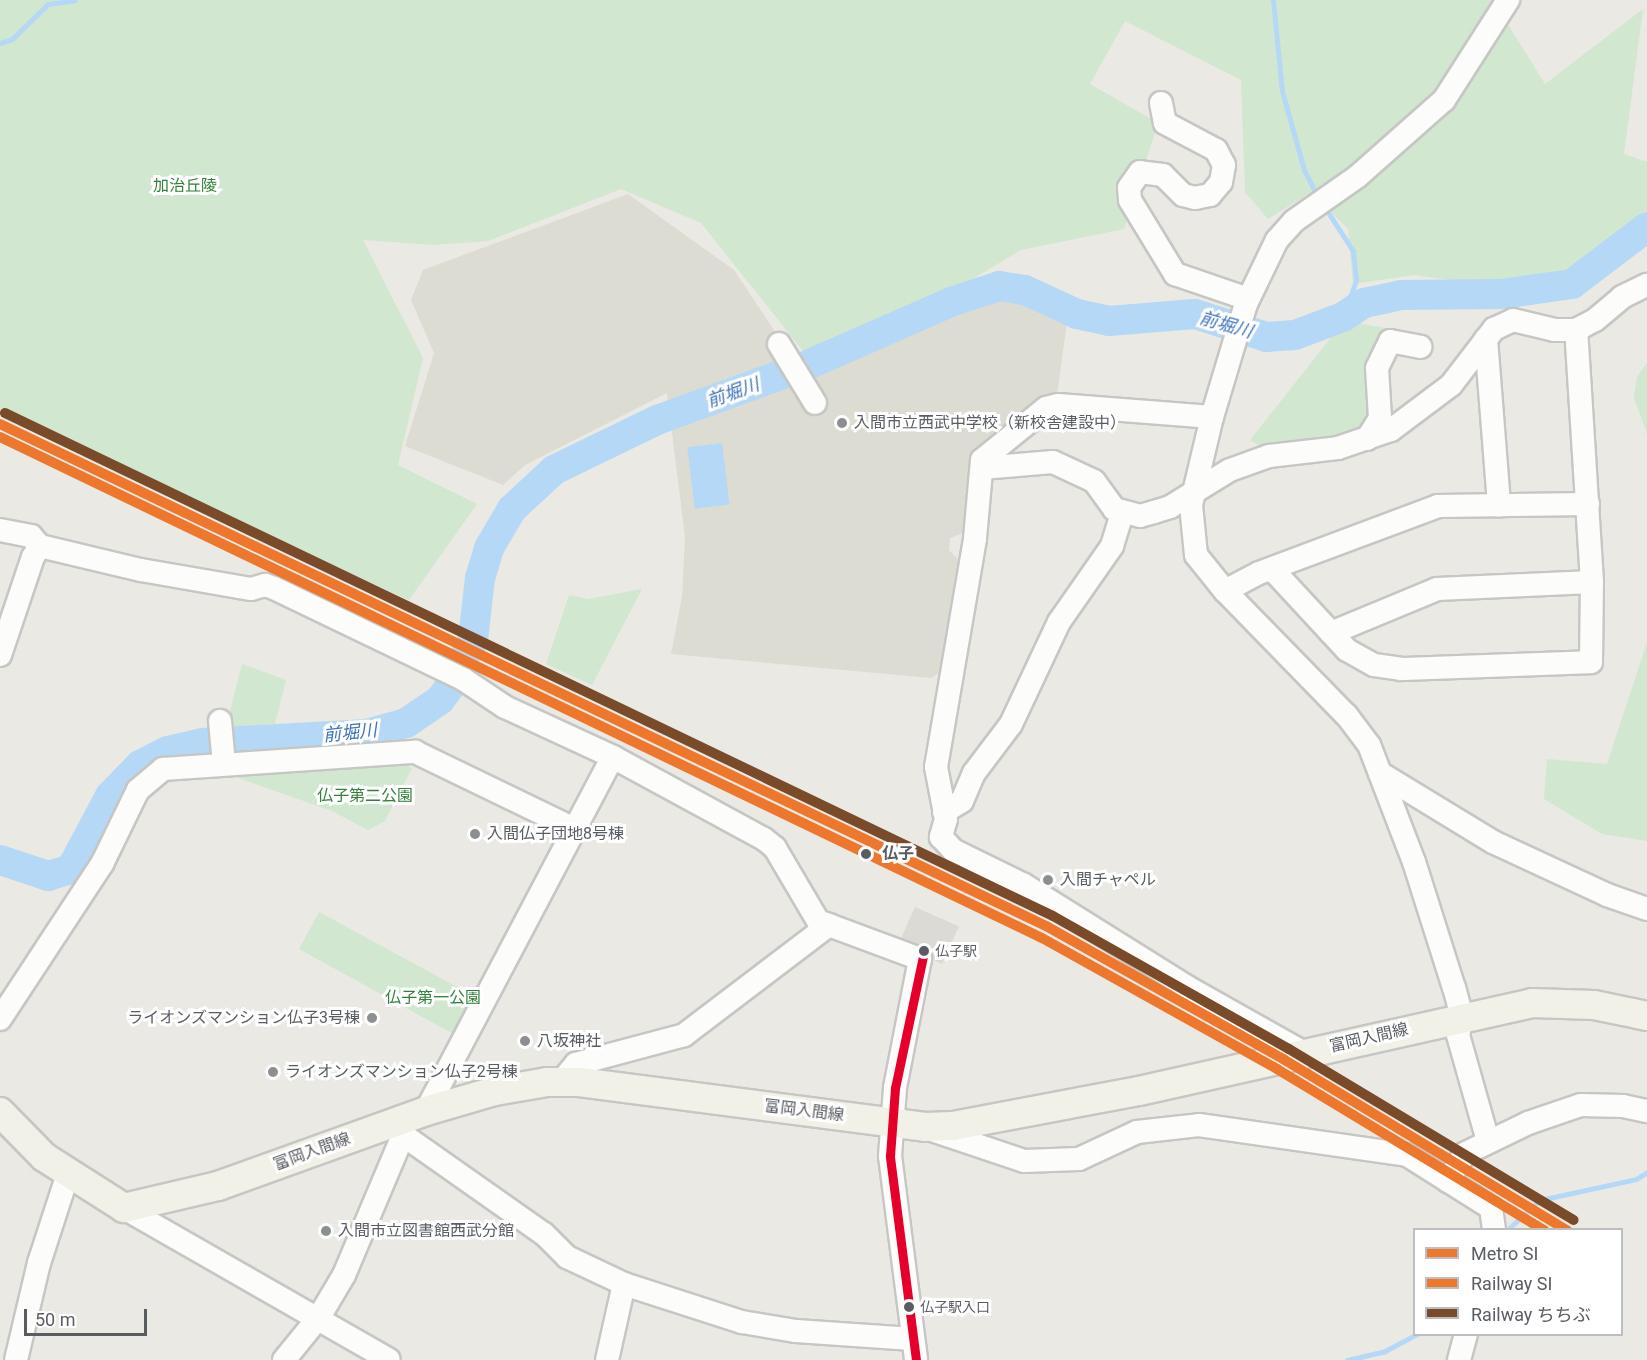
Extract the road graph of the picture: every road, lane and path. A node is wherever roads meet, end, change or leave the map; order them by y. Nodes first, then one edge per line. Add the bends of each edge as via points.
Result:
1 (1508, 0) edge
2 (1161, 103) dead end
3 (1647, 285) edge
4 (1247, 302) junction
5 (1576, 330) junction
6 (1485, 339) junction
7 (779, 344) dead end
8 (1420, 347) dead end
9 (815, 403) dead end
10 (1212, 417) junction
11 (1367, 439) junction
12 (982, 468) junction
13 (1193, 493) junction
14 (1588, 504) junction
15 (1498, 505) junction
16 (1122, 513) junction
17 (0, 530) edge
18 (40, 546) junction
19 (1272, 569) junction
20 (1592, 582) junction
21 (1225, 591) junction
22 (1331, 633) junction
23 (0, 656) edge
24 (220, 721) dead end
25 (613, 757) junction
26 (224, 764) junction
27 (1380, 773) junction
28 (945, 812) junction
29 (576, 830) junction
30 (1647, 909) edge
31 (829, 925) junction
32 (1647, 1016) edge
33 (1462, 1017) junction
34 (0, 1019) edge
35 (1304, 1053) junction
36 (562, 1081) junction
37 (426, 1111) junction
38 (1647, 1111) edge
39 (0, 1112) edge
40 (891, 1123) junction
41 (399, 1128) junction
42 (925, 1128) junction
43 (1488, 1141) junction
44 (68, 1174) junction
45 (1448, 1181) junction
46 (124, 1208) junction
47 (1494, 1227) edge
48 (624, 1284) junction
49 (319, 1317) junction
50 (1466, 1336) edge
51 (914, 1350) edge
52 (16, 1360) edge
53 (284, 1360) edge
54 (389, 1360) edge
55 (607, 1360) edge
56 (1458, 1360) edge

1 - 4 street via 1444,100 1277,240
2 - 4 street via 1165,123 1213,146 1220,154 1224,165 1221,182 1210,195 1195,198 1183,195 1163,175 1140,172 1129,188 1130,200 1175,274
3 - 5 street via 1622,297
4 - 10 street
5 - 6 street via 1513,321 1494,329
5 - 14 street
6 - 11 street via 1473,361 1436,399 1391,430
6 - 15 street
7 - 9 street
8 - 11 street via 1390,341 1377,368 1380,418
10 - 12 street via 1058,405 1046,408 992,449
10 - 13 street
11 - 13 street via 1338,448 1269,456 1230,470
12 - 16 street via 1035,462 1065,466 1094,481 1107,502
12 - 28 street via 975,538 936,767
13 - 16 street via 1140,516
13 - 21 street via 1194,548
14 - 15 street
14 - 20 street
15 - 19 street via 1438,506
16 - 28 street via 1113,546 1059,622 1011,724 974,773 962,801
17 - 18 street via 31,536
18 - 23 street
18 - 25 street via 163,574 251,589 265,585 456,675 505,707
19 - 21 street
19 - 22 street
20 - 22 street via 1437,590
20 - 22 street via 1591,662 1401,669 1374,666 1347,650
21 - 27 street via 1346,715 1368,745
24 - 26 street
25 - 29 street
25 - 31 street via 764,839 775,848 818,921
26 - 29 street via 415,752
26 - 34 street via 163,769 138,790 102,864
27 - 30 street via 1493,842 1607,895
27 - 33 street via 1414,862
28 - 35 street via 941,837 953,850 1024,885 1187,987
29 - 37 street
31 - 36 street via 684,1035 576,1064
31 - 40 street via 920,960
32 - 33 main road, 富岡入間線 via 1570,1003 1532,1003
33 - 35 main road, 富岡入間線
33 - 43 street via 1458,1035
35 - 42 main road, 富岡入間線 via 1139,1091
36 - 37 main road, 富岡入間線 via 495,1091
36 - 40 main road, 富岡入間線
37 - 41 main road, 富岡入間線
38 - 43 street via 1581,1105
39 - 44 main road via 44,1157
40 - 42 main road, 富岡入間線
40 - 51 street via 892,1192
41 - 46 main road, 富岡入間線 via 218,1186
41 - 48 street via 544,1234 567,1257
41 - 49 street via 344,1275
42 - 45 street via 1024,1161 1079,1159 1137,1132 1199,1125 1407,1155
43 - 45 street via 1464,1155
44 - 46 main road
44 - 52 street via 39,1263
45 - 47 street via 1491,1208
46 - 49 street
48 - 51 street via 742,1322
48 - 55 street
49 - 53 street
49 - 54 street
50 - 56 street

